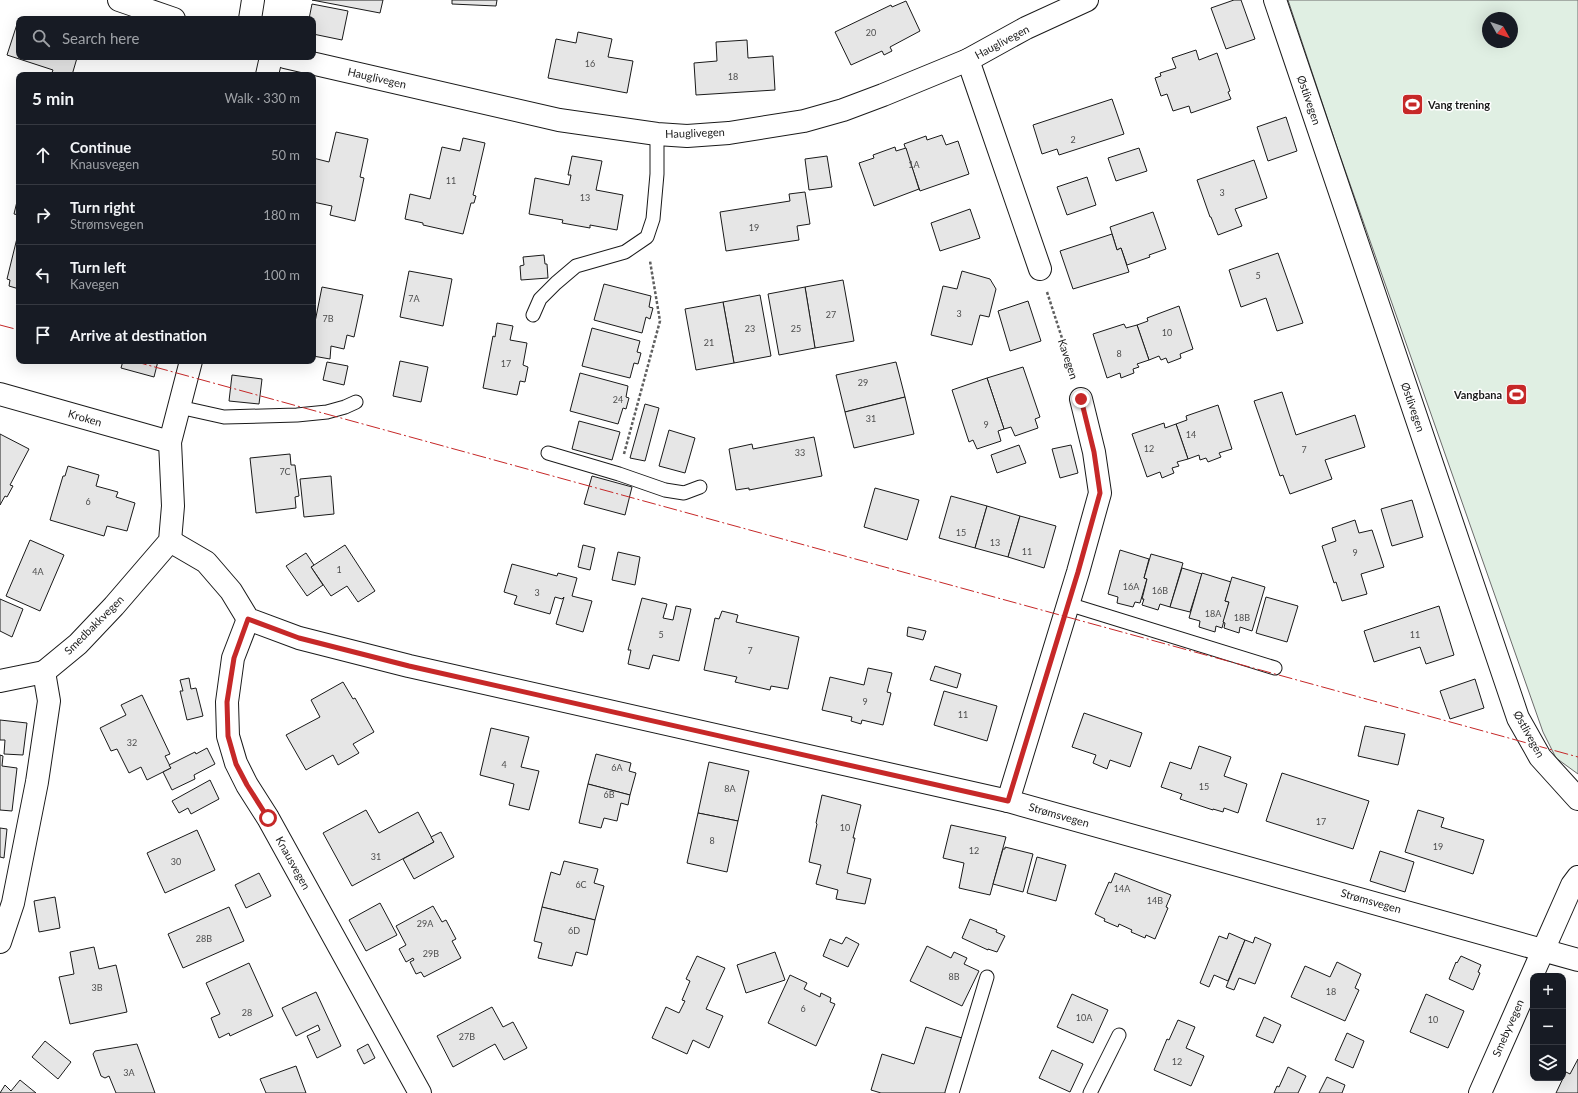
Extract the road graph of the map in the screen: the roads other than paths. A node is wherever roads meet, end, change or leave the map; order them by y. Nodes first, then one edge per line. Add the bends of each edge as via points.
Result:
1 (119, 0) edge
2 (253, 0) edge
3 (1087, 0) edge
4 (1275, 0) edge
5 (165, 16) edge
6 (250, 16) edge
7 (271, 60) edge
8 (298, 60) edge
9 (968, 60) junction
10 (268, 72) edge
11 (657, 134) junction
12 (1040, 269) road end
13 (533, 315) dead end
14 (190, 364) edge
15 (0, 394) edge
16 (1081, 399) road end
17 (356, 402) dead end
18 (179, 407) junction
19 (170, 442) junction
20 (548, 453) dead end
21 (700, 487) dead end
22 (170, 541) junction
23 (1068, 604) junction
24 (248, 619) junction
25 (1276, 668) dead end
26 (44, 672) junction
27 (0, 681) edge
28 (1578, 799) edge
29 (1008, 801) junction
30 (1578, 877) edge
31 (0, 942) edge
32 (1542, 950) junction
33 (1578, 960) edge
34 (986, 977) dead end
35 (1119, 1035) dead end
36 (420, 1093) edge
37 (952, 1093) edge
38 (1090, 1093) edge
39 (1480, 1093) edge

1 - 5 street
2 - 6 street
3 - 9 street, Hauglivegen via 1026,28
4 - 28 street, Østlivegen via 1518,718 1540,758
7 - 10 street
8 - 11 street, Hauglivegen via 559,120
9 - 11 street, Hauglivegen via 843,110 804,121 687,136
9 - 12 street
11 - 13 lane via 653,219 647,237 625,252 576,266 540,299
14 - 18 street
15 - 19 street, Kroken
16 - 23 street via 1094,452 1100,493
17 - 18 lane via 327,412 297,415 224,417
18 - 19 street
19 - 22 street via 173,506
20 - 21 lane via 666,490 684,493
22 - 24 street via 206,562 231,591
22 - 26 street, Smedbakkvegen via 114,606 83,638
23 - 25 lane
23 - 29 street
24 - 29 street, Strømsvegen via 299,638 409,666
24 - 36 street, Knausvegen via 234,658 227,702 228,736 236,764
26 - 27 street
26 - 31 street via 49,701 37,782 13,903
29 - 32 street, Strømsvegen
30 - 32 street, Smebyvegen
32 - 33 street, Strømsvegen
32 - 39 street, Smebyvegen
34 - 37 lane
35 - 38 lane

